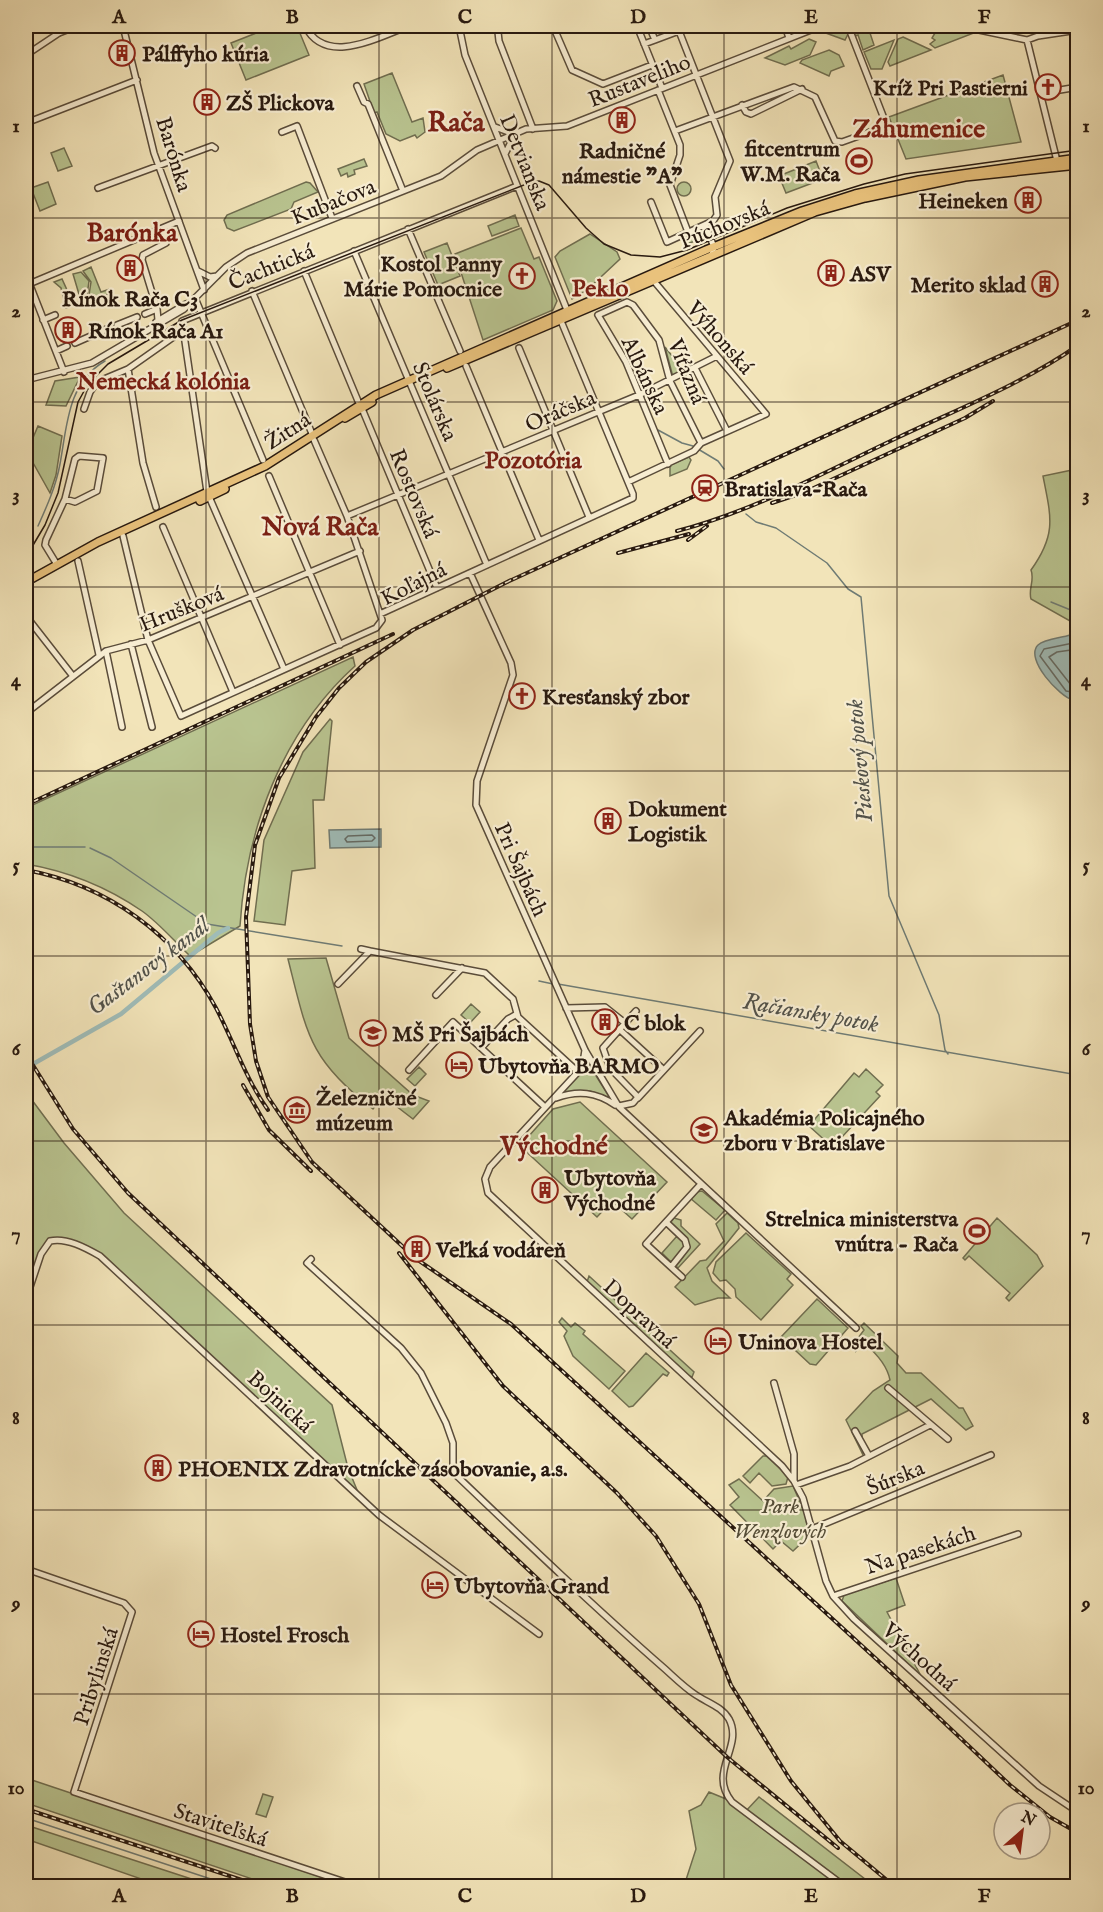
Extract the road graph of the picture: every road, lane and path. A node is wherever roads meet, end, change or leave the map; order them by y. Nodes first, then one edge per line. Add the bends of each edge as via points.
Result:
1 (48, 26) edge
2 (77, 26) edge
3 (123, 26) edge
4 (305, 26) edge
5 (409, 26) edge
6 (459, 26) edge
7 (501, 26) edge
8 (553, 26) edge
9 (637, 26) edge
10 (649, 26) edge
11 (684, 26) edge
12 (784, 26) edge
13 (821, 26) edge
14 (848, 26) edge
15 (960, 26) edge
16 (1077, 30) edge
17 (679, 31) junction
18 (59, 33) junction
19 (789, 38) junction
20 (655, 40) junction
21 (1027, 40) junction
22 (644, 44) junction
23 (26, 55) edge
24 (652, 65) junction
25 (697, 75) junction
26 (137, 80) junction
27 (357, 86) dead end
28 (1077, 87) edge
29 (660, 89) junction
30 (802, 89) junction
31 (1042, 93) junction
32 (742, 105) junction
33 (713, 116) junction
34 (26, 123) edge
35 (493, 126) junction
36 (533, 129) junction
37 (675, 131) junction
38 (282, 132) dead end
39 (515, 134) junction
40 (499, 141) junction
41 (215, 148) dead end
42 (505, 155) junction
43 (1077, 158) edge
44 (1057, 161) junction
45 (158, 165) junction
46 (1077, 165) edge
47 (517, 186) junction
48 (98, 188) dead end
49 (403, 191) junction
50 (651, 202) dead end
51 (332, 218) junction
52 (179, 221) junction
53 (705, 225) junction
54 (164, 229) junction
55 (408, 229) junction
56 (688, 232) junction
57 (711, 249) junction
58 (354, 251) junction
59 (198, 271) junction
60 (304, 271) junction
61 (26, 275) edge
62 (217, 276) junction
63 (650, 278) junction
64 (29, 284) junction
65 (204, 290) junction
66 (252, 291) junction
67 (195, 298) junction
68 (188, 303) junction
69 (157, 309) junction
70 (612, 309) joint
71 (567, 310) junction
72 (200, 311) junction
73 (170, 312) junction
74 (578, 313) junction
75 (145, 314) dead end
76 (55, 315) dead end
77 (137, 317) dead end
78 (43, 320) junction
79 (158, 320) junction
80 (561, 321) junction
81 (117, 325) dead end
82 (110, 328) dead end
83 (151, 328) junction
84 (182, 331) junction
85 (75, 343) dead end
86 (67, 346) dead end
87 (519, 348) dead end
88 (56, 351) junction
89 (460, 351) dead end
90 (717, 356) junction
91 (466, 366) dead end
92 (695, 368) junction
93 (128, 369) junction
94 (64, 372) junction
95 (26, 380) edge
96 (410, 381) junction
97 (670, 381) junction
98 (639, 395) junction
99 (358, 401) dead end
100 (84, 409) dead end
101 (363, 411) dead end
102 (598, 411) junction
103 (553, 430) junction
104 (727, 431) junction
105 (313, 438) junction
106 (701, 443) junction
107 (502, 452) junction
108 (263, 460) dead end
109 (668, 464) junction
110 (450, 473) junction
111 (269, 476) dead end
112 (628, 482) junction
113 (208, 494) junction
114 (398, 495) junction
115 (65, 499) junction
116 (156, 507) dead end
117 (347, 516) junction
118 (589, 517) junction
119 (163, 527) dead end
120 (123, 536) junction
121 (539, 540) junction
122 (360, 551) junction
123 (78, 561) dead end
124 (56, 563) junction
125 (487, 565) junction
126 (310, 571) junction
127 (470, 573) junction
128 (26, 582) edge
129 (26, 587) edge
130 (437, 588) junction
131 (252, 597) junction
132 (380, 614) junction
133 (26, 616) edge
134 (202, 618) junction
135 (148, 640) junction
136 (132, 644) junction
137 (340, 645) junction
138 (106, 651) junction
139 (99, 655) junction
140 (284, 669) junction
141 (72, 675) junction
142 (233, 692) junction
143 (27, 709) edge
144 (122, 727) dead end
145 (152, 727) dead end
146 (361, 949) dead end
147 (370, 951) junction
148 (462, 968) junction
149 (338, 984) dead end
150 (436, 995) dead end
151 (566, 1008) junction
152 (636, 1011) dead end
153 (517, 1014) junction
154 (625, 1023) junction
155 (619, 1029) junction
156 (700, 1031) dead end
157 (481, 1048) junction
158 (585, 1050) junction
159 (409, 1070) dead end
160 (664, 1070) junction
161 (578, 1072) junction
162 (638, 1098) junction
163 (553, 1099) junction
164 (545, 1107) junction
165 (619, 1107) junction
166 (701, 1184) junction
167 (666, 1222) junction
168 (311, 1259) dead end
169 (671, 1267) junction
170 (682, 1277) dead end
171 (26, 1299) edge
172 (856, 1328) dead end
173 (774, 1383) dead end
174 (888, 1388) dead end
175 (930, 1425) junction
176 (855, 1431) dead end
177 (948, 1439) dead end
178 (991, 1455) dead end
179 (869, 1456) junction
180 (795, 1483) junction
181 (812, 1529) junction
182 (1018, 1534) dead end
183 (26, 1569) edge
184 (833, 1596) junction
185 (539, 1634) dead end
186 (74, 1792) joint
187 (1077, 1812) edge
188 (357, 1887) edge
189 (844, 1887) edge

1 - 18 street
2 - 18 street
3 - 26 street, Barónka
4 - 5 street via 317,40 346,48
6 - 35 street, Detvianska via 465,55
7 - 36 street via 499,41
8 - 24 street via 570,68 603,84
9 - 22 street
10 - 20 street
11 - 17 street
12 - 19 street
13 - 19 street, Rustaveliho
14 - 30 street via 884,116 882,125 843,142 835,141 815,98
15 - 21 street
16 - 21 street
17 - 20 street
17 - 25 street
18 - 23 street
19 - 25 street, Rustaveliho
20 - 22 street
21 - 31 street
22 - 24 street
24 - 29 street
25 - 29 street, Rustaveliho
25 - 33 street
26 - 34 street
26 - 45 street, Barónka
27 - 49 street
28 - 31 street
29 - 36 street, Rustaveliho via 567,126
29 - 37 street
30 - 32 street via 787,88
30 - 32 street via 751,114
31 - 44 street
32 - 33 street
33 - 37 street
33 - 53 street via 730,161 715,197 717,215
35 - 39 street
35 - 40 street, Detvianska
36 - 39 street, Rustaveliho
37 - 56 street via 680,155 670,184
38 - 51 street via 297,126
39 - 40 street, Rustaveliho
39 - 42 street
40 - 42 street, Detvianska
40 - 49 street, Kubačova via 471,154 441,176
41 - 45 street
42 - 47 street, Detvianska
43 - 44 main road, Púchovská
44 - 57 main road, Púchovská via 919,180 855,194
45 - 48 street
45 - 52 street, Barónka
46 - 57 main road, Púchovská via 966,177 865,198
47 - 55 street, Čachtická
47 - 71 street, Detvianska
49 - 51 street, Kubačova
50 - 56 street via 667,242
51 - 62 street, Kubačova via 244,254
52 - 54 street
52 - 59 street, Barónka
53 - 56 street
53 - 57 street
54 - 64 street
54 - 69 street via 166,243 143,254
55 - 58 street, Čachtická
55 - 89 street
57 - 63 main road, Púchovská
58 - 60 street, Čachtická
58 - 96 street, Stolárska
59 - 62 street
59 - 65 street, Barónka
60 - 66 street, Čachtická
60 - 99 street
61 - 64 street
62 - 65 street, Kubačova
63 - 71 main road, Púchovská
63 - 74 main road, Púchovská
63 - 90 street, Výhonská
64 - 78 street
65 - 67 street, Kubačova
66 - 72 street, Čachtická
66 - 105 street
67 - 68 street, Kubačova
67 - 72 street
68 - 73 street, Kubačova
68 - 83 street, Kubačova
69 - 73 street
69 - 75 street
69 - 79 street
70 - 97 street, Víťazná via 627,302 633,305 659,340
70 - 98 street, Albánska via 598,315 626,363
71 - 74 main road
71 - 80 main road
71 - 96 main road, Žitná
72 - 84 street, Čachtická via 182,320
72 - 108 street
73 - 79 street, Kubačova
74 - 80 main road, Púchovská
76 - 78 street
77 - 81 street
78 - 88 street
79 - 83 street, Kubačova
80 - 96 main road, Žitná
80 - 102 street
82 - 85 street
83 - 94 street, Kubačova via 92,363
84 - 93 street
84 - 113 street
86 - 88 street
87 - 103 street
88 - 94 street
90 - 92 street, Oráčska
90 - 104 street, Výhonská via 766,414
91 - 107 street
92 - 97 street, Oráčska
92 - 104 street
93 - 100 street via 98,382
93 - 116 street via 143,463
94 - 95 street, Kubačova
96 - 105 main road, Žitná
96 - 110 street, Stolárska
97 - 98 street, Oráčska
97 - 106 street, Víťazná
98 - 102 street, Oráčska
98 - 109 street, Albánska
101 - 114 street, Rostovská
102 - 103 street, Oráčska
102 - 112 street
103 - 107 street, Oráčska
103 - 118 street
104 - 106 street
105 - 113 main road, Žitná via 275,465
105 - 117 street
106 - 109 street via 694,452
107 - 110 street, Oráčska
107 - 121 street
109 - 112 street
110 - 114 street, Oráčska
110 - 125 street, Stolárska
111 - 126 street
112 - 118 street, Koľajná via 633,497
113 - 120 main road, Žitná
113 - 124 main road, Žitná
113 - 131 street
114 - 117 street, Oráčska
114 - 130 street, Rostovská
115 - 115 street via 75,459 103,458 97,491 79,501
115 - 124 street via 45,545
117 - 122 street
118 - 121 street, Koľajná
119 - 134 street
120 - 129 main road, Žitná
120 - 135 street
121 - 125 street, Koľajná
122 - 126 street, Hrušková
122 - 132 street
123 - 139 street
124 - 128 main road, Žitná
125 - 127 street, Koľajná
126 - 131 street, Hrušková
126 - 137 street
127 - 130 street, Koľajná
127 - 151 street, Pri Šajbách via 513,675 477,781 475,801
130 - 132 street, Koľajná
131 - 134 street, Hrušková
131 - 140 street
132 - 137 street, Koľajná via 378,627
133 - 141 street
134 - 135 street, Hrušková
134 - 142 street
135 - 136 street, Hrušková
135 - 142 street, Koľajná via 181,716
136 - 138 street, Hrušková
136 - 145 street
137 - 140 street, Koľajná
138 - 139 street, Hrušková
138 - 144 street
139 - 141 street, Hrušková
140 - 142 street, Koľajná
141 - 143 street, Hrušková
146 - 147 street
147 - 148 street
147 - 149 street
148 - 150 street
148 - 153 street via 485,972 513,999
151 - 154 street via 605,1007
151 - 158 street, Pri Šajbách
152 - 154 street
153 - 157 street
153 - 161 street
154 - 155 street
155 - 160 street
155 - 162 street via 603,1049 610,1068
156 - 160 street
157 - 159 street via 453,1022
157 - 164 street
158 - 161 street
158 - 165 street, Pri Šajbách
160 - 162 street
161 - 163 street
162 - 165 street
163 - 164 street
163 - 165 street via 589,1093
164 - 180 street, Dopravná via 494,1162 485,1179 490,1197 782,1466
165 - 166 street
166 - 167 street
166 - 172 street
167 - 169 street via 687,1247
167 - 169 street via 646,1244
168 - 189 street via 307,1263 421,1372 453,1443 453,1468 457,1476 631,1639 729,1719 733,1734 723,1780 726,1795
169 - 170 street
171 - 185 street, Bojnická via 41,1254 50,1241 75,1244 100,1256 379,1515
173 - 180 street, Východná via 794,1454
174 - 175 street
175 - 177 street
175 - 179 street
176 - 179 street
178 - 181 street, Šúrska
179 - 180 street
180 - 181 street, Východná
181 - 184 street, Východná
182 - 184 street, Na pasekách
183 - 186 street, Pribylinská via 124,1603 132,1612
184 - 187 street, Východná via 1039,1786
186 - 188 street, Staviteľská

